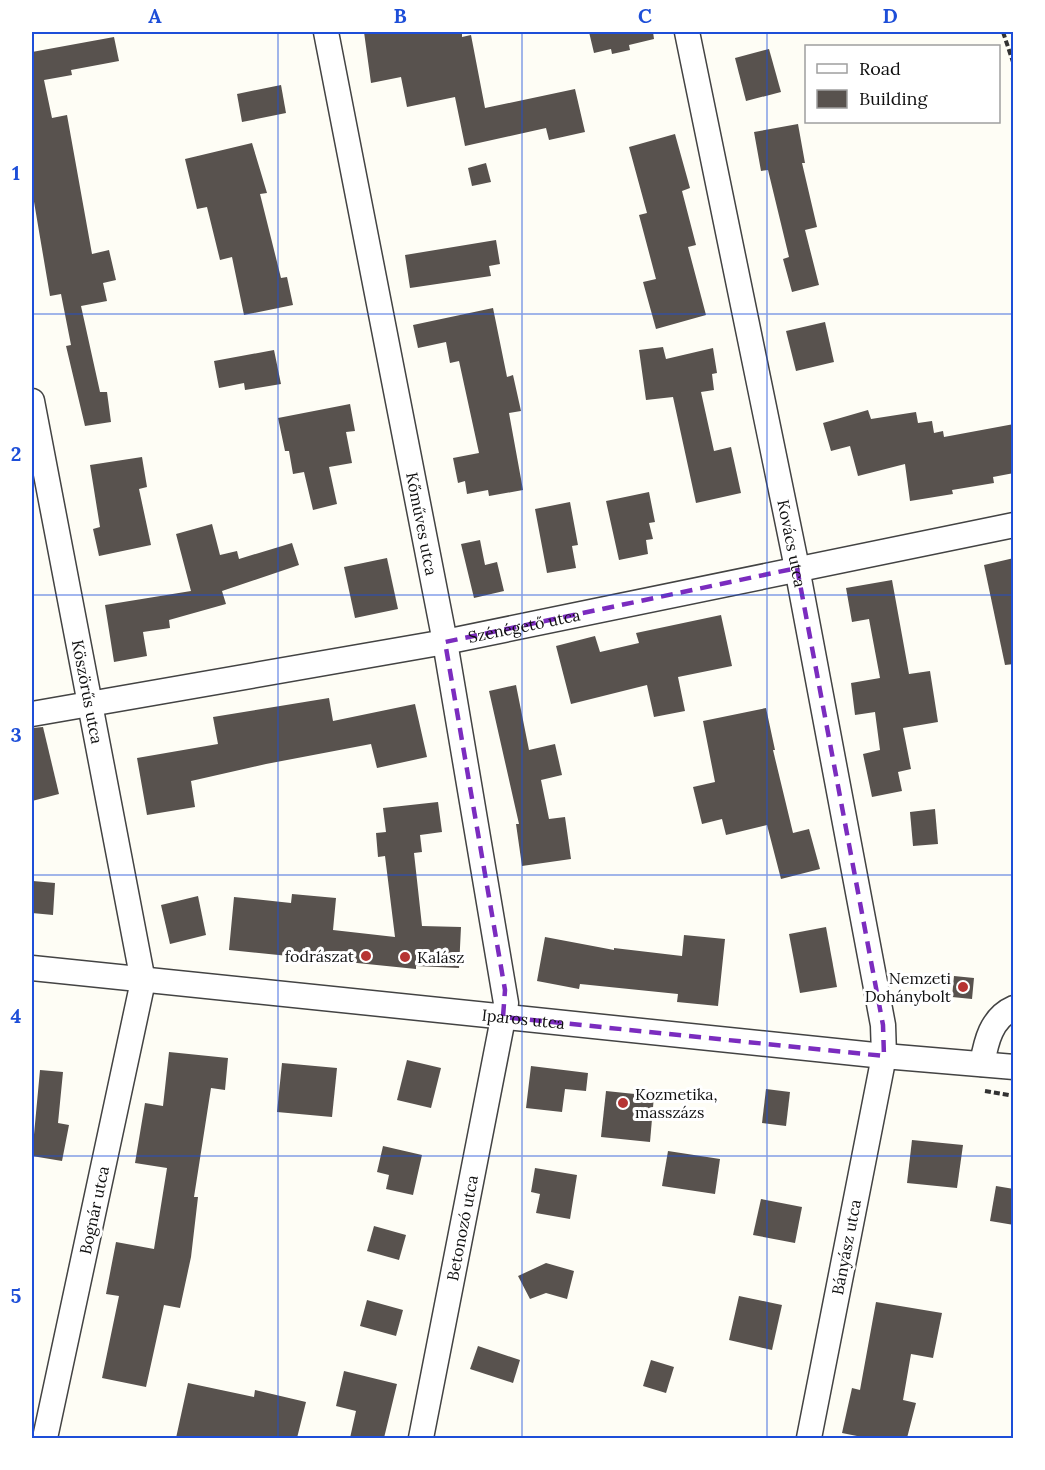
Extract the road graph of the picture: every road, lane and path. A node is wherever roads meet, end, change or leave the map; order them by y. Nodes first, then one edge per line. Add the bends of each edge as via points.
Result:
1 (326, 32) edge
2 (687, 32) edge
3 (1003, 32) edge
4 (1014, 65) edge
5 (32, 401) edge
6 (1014, 525) edge
7 (797, 568) junction
8 (445, 642) junction
9 (90, 702) junction
10 (32, 714) edge
11 (32, 969) edge
12 (143, 981) junction
13 (1014, 1008) edge
14 (503, 1017) junction
15 (884, 1056) junction
16 (982, 1064) junction
17 (1014, 1067) edge
18 (45, 1438) edge
19 (421, 1438) edge
20 (809, 1438) edge

1 - 8 street, Kőműves utca
2 - 7 street, Kovács utca
3 - 4 path
5 - 9 street, Köszörűs utca
6 - 7 street, Szénégető utca
7 - 8 street, Szénégető utca
7 - 15 street, Kovács utca via 883,1025
8 - 9 street, Szénégető utca
8 - 14 street, Kőműves utca via 505,990
9 - 10 street, Szénégető utca
9 - 12 street, Köszörűs utca
11 - 12 street, Iparos utca
12 - 14 street, Iparos utca
12 - 18 street, Bognár utca
13 - 16 street via 998,1018
14 - 15 street, Iparos utca
14 - 19 street, Betonozó utca
15 - 16 street, Iparos utca
15 - 20 street, Bányász utca
16 - 17 street, Iparos utca

